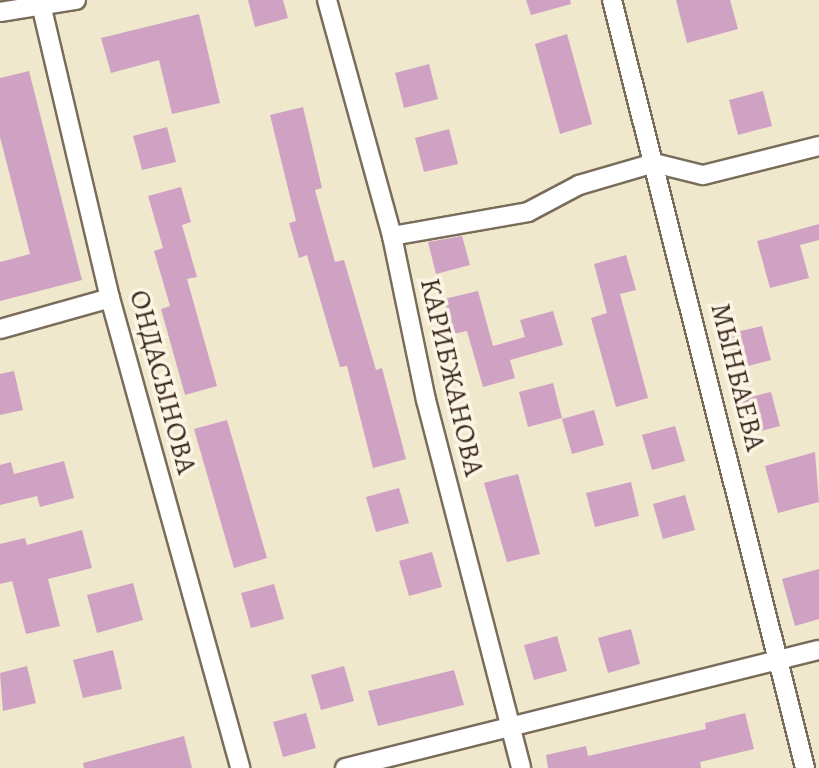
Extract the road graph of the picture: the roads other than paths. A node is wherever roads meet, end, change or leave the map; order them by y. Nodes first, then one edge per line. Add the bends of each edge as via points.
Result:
1 (76, 0) edge
2 (327, 0) edge
3 (612, 0) edge
4 (41, 4) edge
5 (0, 12) edge
6 (819, 146) edge
7 (654, 163) junction
8 (392, 236) junction
9 (110, 298) junction
10 (0, 329) edge
11 (819, 650) edge
12 (779, 659) junction
13 (510, 727) junction
14 (240, 768) edge
15 (345, 768) edge
16 (521, 768) edge
17 (805, 768) edge

1 - 4 street
2 - 8 street, КАРИБЖАНОВА
3 - 7 street, МЫНБАЕВА
4 - 5 street
4 - 9 street, ОНДАСЫНОВА
6 - 7 street via 703,175
7 - 8 street via 579,185 528,212
7 - 12 street, МЫНБАЕВА
8 - 13 street, КАРИБЖАНОВА via 426,400
9 - 10 street
9 - 14 street, ОНДАСЫНОВА
11 - 12 street
12 - 13 street
12 - 17 street, МЫНБАЕВА
13 - 15 street
13 - 16 street, КАРИБЖАНОВА

